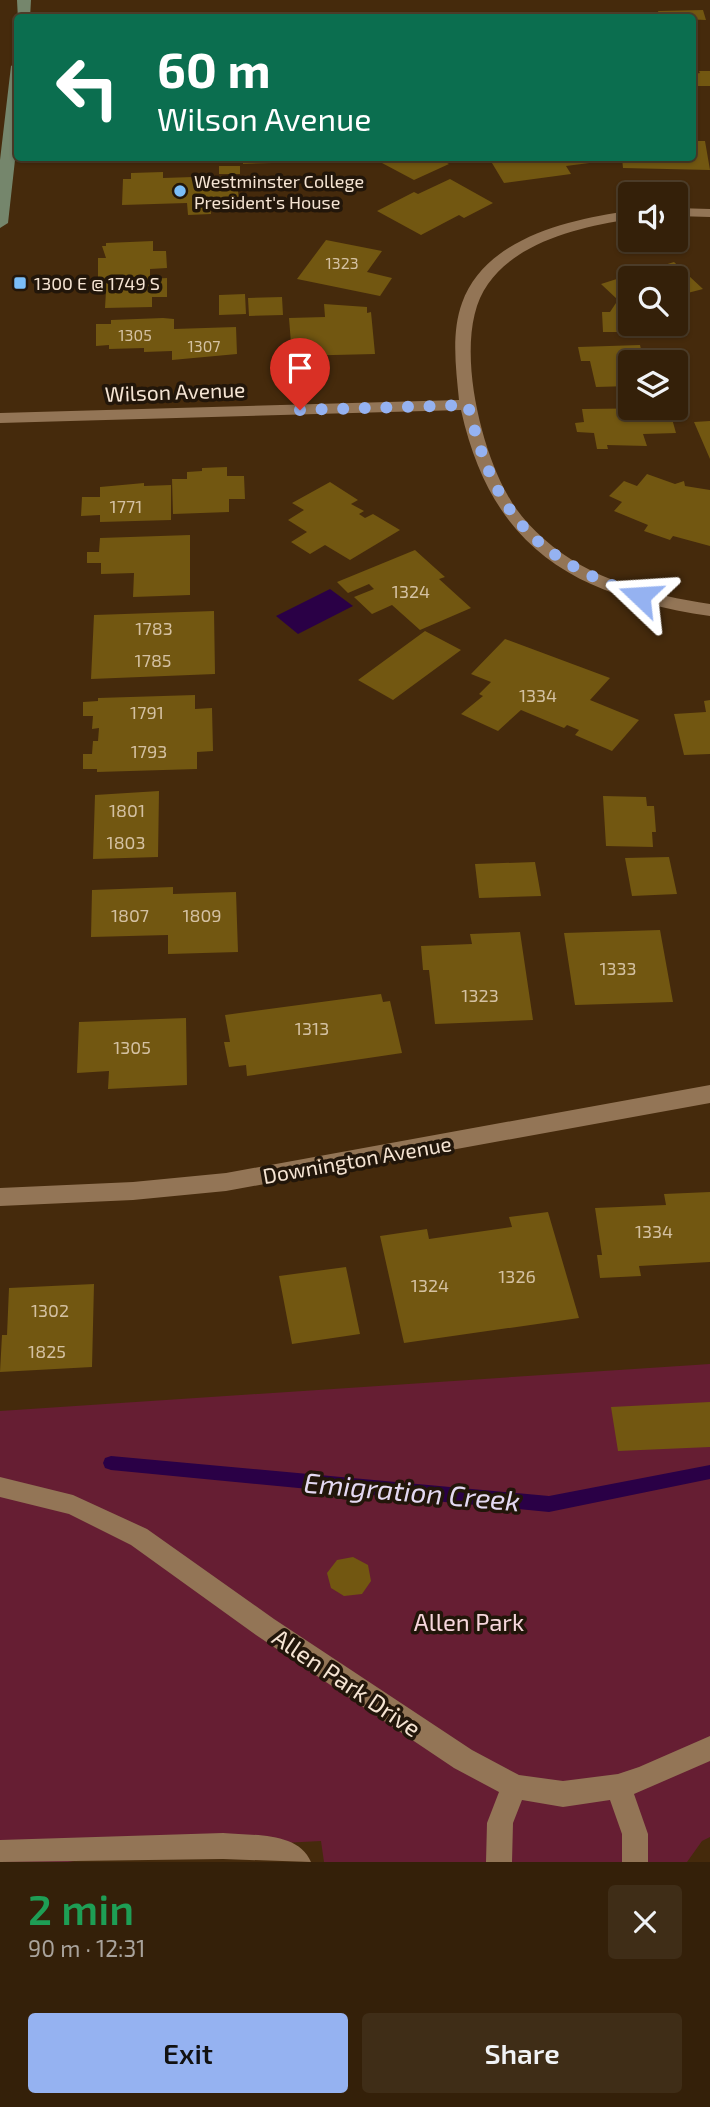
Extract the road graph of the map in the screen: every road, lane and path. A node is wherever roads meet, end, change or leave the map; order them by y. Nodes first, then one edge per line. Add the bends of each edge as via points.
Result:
1 (14, 101) edge
2 (688, 212) edge
3 (710, 213) edge
4 (618, 217) edge
5 (0, 223) edge
6 (468, 405) junction
7 (0, 418) edge
8 (710, 610) edge
9 (710, 1094) edge
10 (0, 1197) edge
11 (0, 1487) edge
12 (710, 1748) edge
13 (618, 1786) junction
14 (516, 1787) junction
15 (0, 1853) edge
16 (298, 1862) edge
17 (499, 1862) edge
18 (635, 1862) edge

1 - 5 main road
2 - 3 street
4 - 6 street via 547,235 521,248 481,282 467,321
6 - 7 street, Wilson Avenue
6 - 8 street via 478,449 500,498 535,540 561,561 597,580 640,596
9 - 10 street, Downington Avenue via 226,1182
11 - 14 lane, Allen Park Drive via 73,1505 139,1537 463,1759
12 - 13 lane, Allen Park Drive
13 - 14 lane, Allen Park Drive via 564,1794
13 - 18 lane via 635,1834
14 - 17 lane via 501,1811
15 - 16 lane via 223,1846 283,1852

